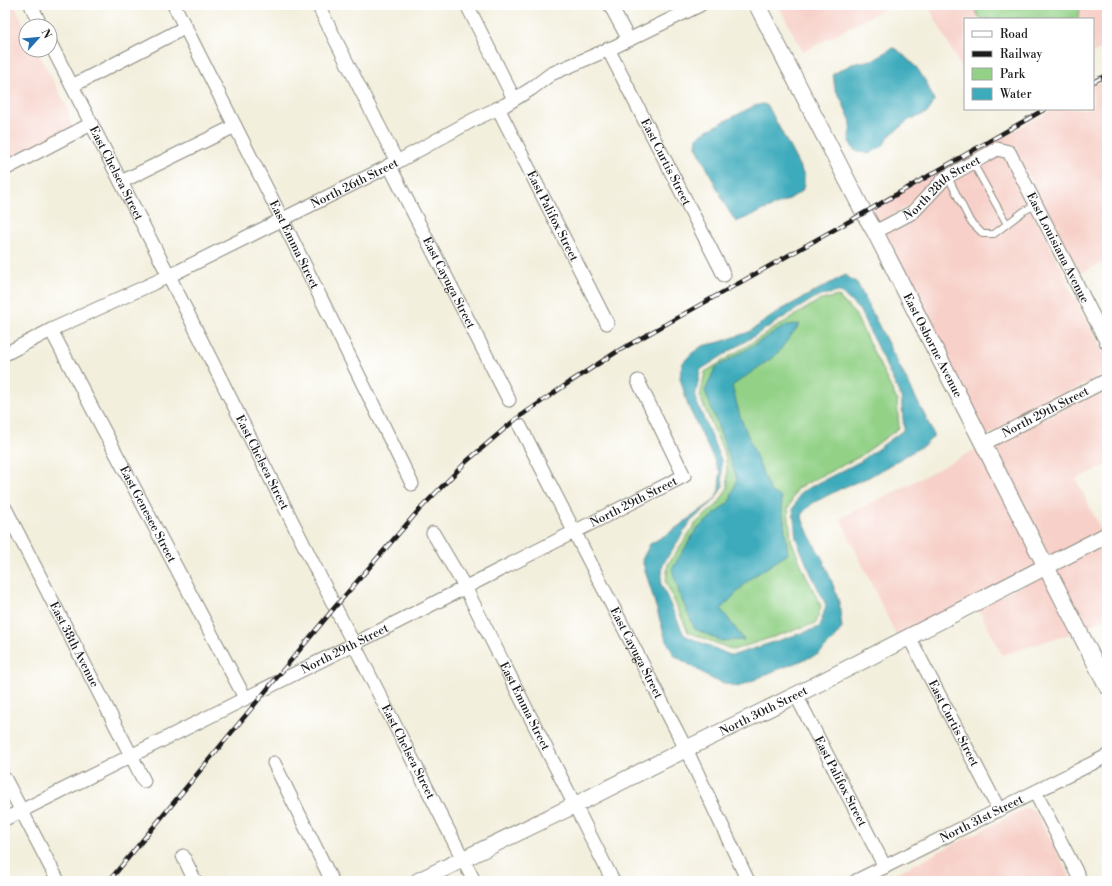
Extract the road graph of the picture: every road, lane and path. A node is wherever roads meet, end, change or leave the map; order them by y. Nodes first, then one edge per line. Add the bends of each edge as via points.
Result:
1 (31, 5) edge
2 (174, 5) edge
3 (318, 5) edge
4 (466, 5) edge
5 (610, 5) edge
6 (700, 5) edge
7 (757, 5) edge
8 (37, 18) edge
9 (186, 27) junction
10 (629, 40) junction
11 (608, 49) junction
12 (58, 58) edge
13 (72, 86) junction
14 (514, 99) junction
15 (498, 108) junction
16 (91, 124) junction
17 (235, 126) junction
18 (1009, 152) joint
19 (393, 163) junction
20 (973, 163) junction
21 (5, 169) edge
22 (948, 177) junction
23 (121, 182) junction
24 (1036, 205) junction
25 (282, 219) junction
26 (1007, 224) junction
27 (875, 232) junction
28 (724, 275) dead end
29 (169, 276) junction
30 (607, 323) dead end
31 (52, 330) junction
32 (1107, 343) edge
33 (5, 354) edge
34 (1107, 380) edge
35 (638, 381) dead end
36 (509, 400) dead end
37 (520, 426) dead end
38 (983, 444) junction
39 (412, 484) dead end
40 (5, 508) edge
41 (574, 532) junction
42 (433, 533) dead end
43 (1107, 535) edge
44 (1046, 567) junction
45 (465, 587) junction
46 (909, 637) junction
47 (354, 644) junction
48 (1107, 686) edge
49 (796, 695) junction
50 (245, 698) junction
51 (686, 749) junction
52 (132, 756) junction
53 (1107, 756) edge
54 (274, 763) dead end
55 (5, 779) edge
56 (144, 781) dead end
57 (1035, 792) junction
58 (575, 805) junction
59 (22, 810) junction
60 (999, 810) junction
61 (5, 819) edge
62 (183, 856) dead end
63 (462, 858) junction
64 (885, 867) junction
65 (1077, 880) edge
66 (58, 881) edge
67 (195, 881) edge
68 (332, 881) edge
69 (418, 881) edge
70 (474, 881) edge
71 (613, 881) edge
72 (748, 881) edge
73 (856, 881) edge

1 - 8 street
2 - 9 street, East Emma Street
3 - 19 street, East Cayuga Street
4 - 14 street
5 - 10 street
6 - 10 street, North 26th Street
7 - 27 street, East Osborne Avenue
9 - 13 street
9 - 17 street, East Emma Street
10 - 11 street, North 26th Street
11 - 14 street, North 26th Street via 551,74
11 - 28 street, East Curtis Street
12 - 13 street, East Chelsea Street
13 - 16 street, East Chelsea Street
14 - 15 street, North 26th Street
15 - 19 street, North 26th Street
15 - 30 street, East Palifox Street
16 - 21 street
16 - 23 street, East Chelsea Street
17 - 23 street
17 - 25 street, East Emma Street
18 - 20 street, North 28th Street via 997,149
18 - 24 street, East Louisiana Avenue
19 - 25 street, North 26th Street
19 - 36 street, East Cayuga Street
20 - 22 street, North 28th Street
20 - 26 lane
22 - 26 lane via 970,220 983,234 994,234
22 - 27 street, North 28th Street via 913,212
23 - 29 street, East Chelsea Street
24 - 26 lane
24 - 32 street, East Louisiana Avenue
25 - 29 street, North 26th Street
25 - 39 street, East Emma Street
27 - 38 street, East Osborne Avenue
29 - 31 street, North 26th Street
29 - 47 street, East Chelsea Street
31 - 33 street, North 26th Street
31 - 50 street, East Genesee Street
34 - 38 street, North 29th Street
35 - 41 street, North 29th Street via 684,476
37 - 41 street, East Cayuga Street
38 - 44 street, East Osborne Avenue
40 - 52 street, East 38th Avenue
41 - 45 street, North 29th Street
41 - 51 street, East Cayuga Street
42 - 45 street, East Emma Street
43 - 44 street, North 30th Street
44 - 46 street, North 30th Street
44 - 48 street, East Osborne Avenue
45 - 47 street, North 29th Street
45 - 58 street, East Emma Street
46 - 49 street, North 30th Street
46 - 60 street, East Curtis Street
47 - 50 street, North 29th Street
47 - 63 street, East Chelsea Street
49 - 51 street, North 30th Street
49 - 64 street, East Palifox Street
50 - 52 street, North 29th Street
51 - 58 street, North 30th Street
51 - 72 street, East Cayuga Street
52 - 56 street, East 38th Avenue
52 - 59 street, North 29th Street
53 - 57 street, North 31st Street
54 - 68 street
55 - 59 street
57 - 60 street, North 31st Street
57 - 65 street
58 - 63 street, North 30th Street
58 - 71 street, East Emma Street
59 - 61 street, North 29th Street
59 - 66 street
60 - 64 street, North 31st Street
62 - 67 street
63 - 69 street, North 30th Street
63 - 70 street, East Chelsea Street
64 - 73 street, North 31st Street

